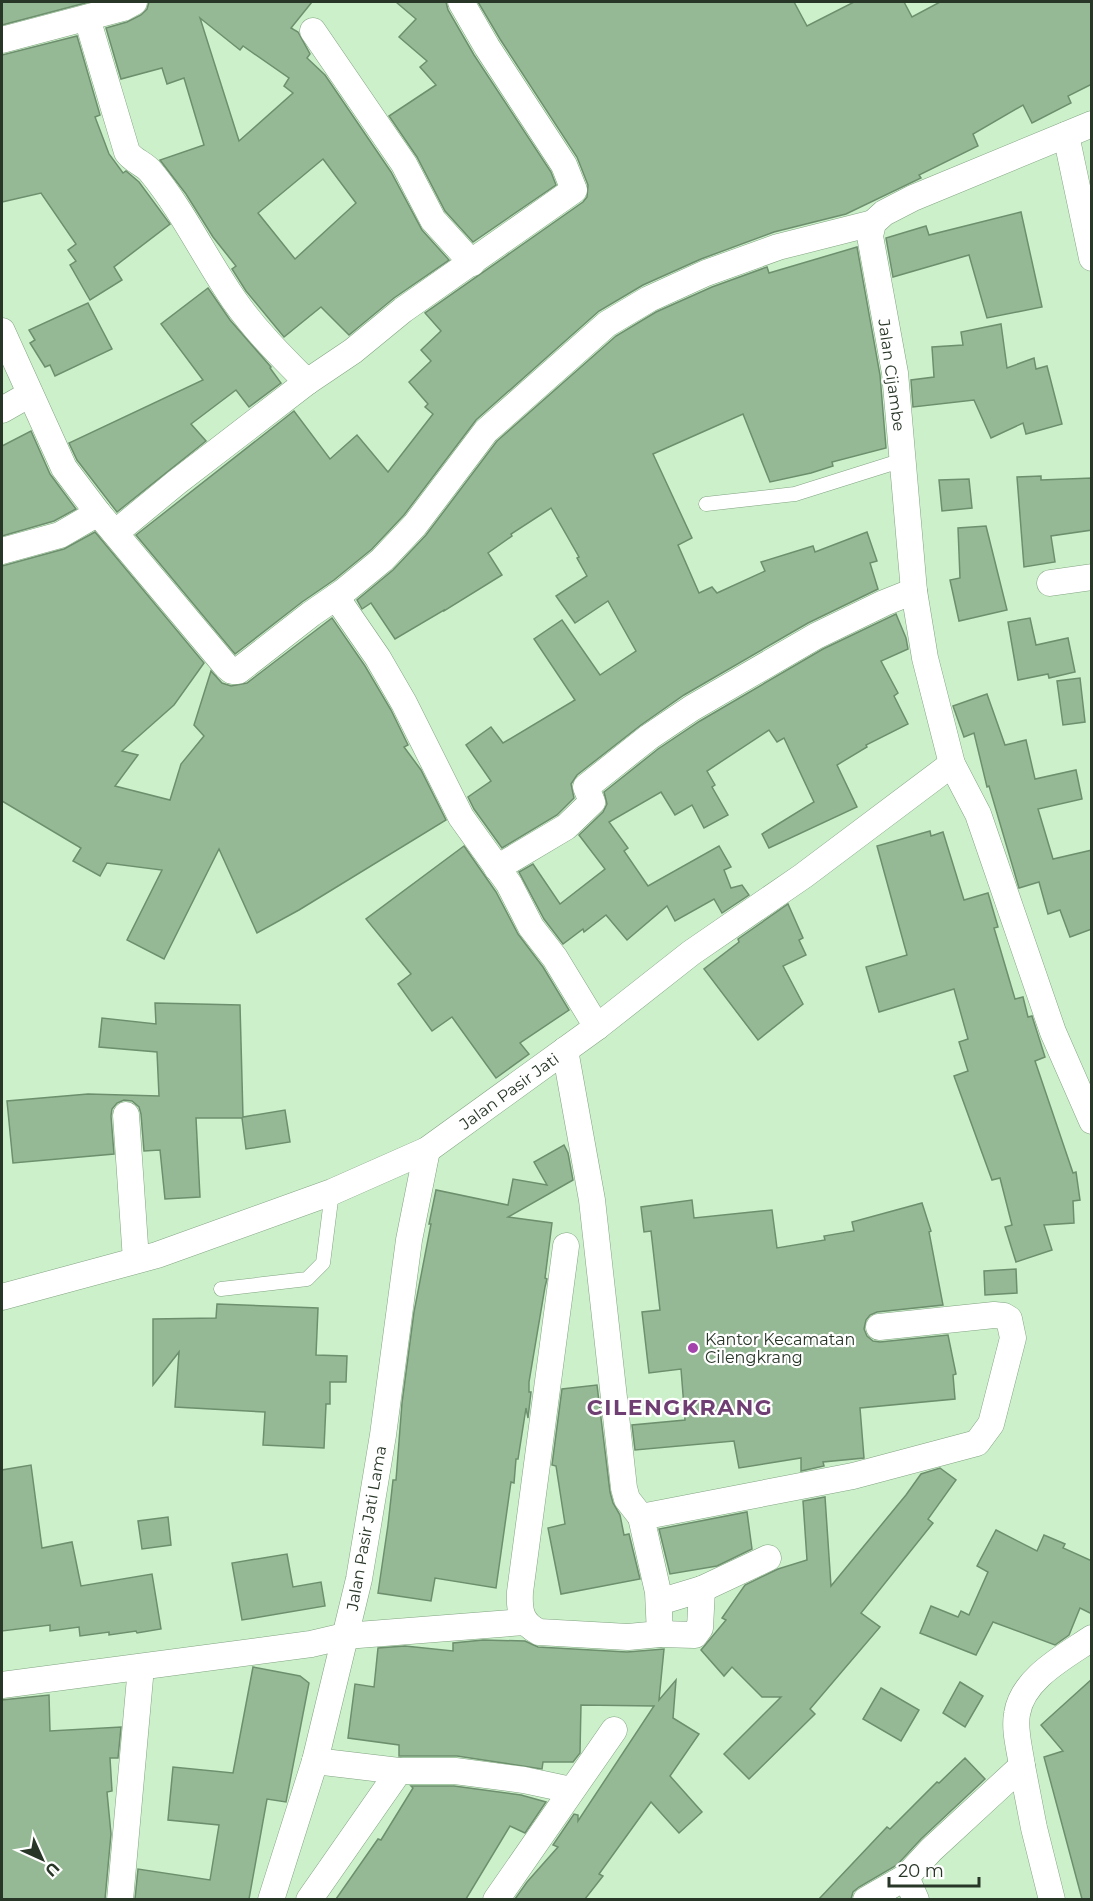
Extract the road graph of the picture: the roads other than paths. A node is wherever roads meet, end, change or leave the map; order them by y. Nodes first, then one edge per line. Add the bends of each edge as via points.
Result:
1 (134, 2) edge
2 (461, 2) edge
3 (87, 18) junction
4 (313, 31) dead end
5 (2, 40) edge
6 (1092, 124) edge
7 (1066, 135) junction
8 (873, 223) junction
9 (1092, 258) edge
10 (472, 263) junction
11 (2, 331) edge
12 (307, 382) junction
13 (30, 394) junction
14 (2, 410) edge
15 (903, 460) junction
16 (706, 504) dead end
17 (98, 513) junction
18 (115, 533) junction
19 (2, 551) edge
20 (1092, 577) edge
21 (1050, 583) dead end
22 (914, 591) junction
23 (336, 597) junction
24 (952, 764) junction
25 (497, 868) junction
26 (597, 1027) junction
27 (565, 1050) junction
28 (126, 1115) dead end
29 (1092, 1121) edge
30 (427, 1150) junction
31 (332, 1192) junction
32 (566, 1246) dead end
33 (136, 1260) junction
34 (221, 1289) dead end
35 (2, 1297) edge
36 (879, 1327) dead end
37 (641, 1516) junction
38 (768, 1558) dead end
39 (702, 1589) junction
40 (659, 1602) junction
41 (524, 1622) junction
42 (660, 1634) junction
43 (345, 1636) junction
44 (1092, 1638) edge
45 (141, 1667) junction
46 (2, 1685) edge
47 (614, 1730) dead end
48 (315, 1761) junction
49 (1022, 1766) junction
50 (399, 1772) junction
51 (571, 1790) junction
52 (911, 1888) edge
53 (120, 1899) edge
54 (271, 1899) edge
55 (309, 1899) edge
56 (496, 1899) edge
57 (866, 1899) edge
58 (1052, 1899) edge

1 - 3 street
2 - 10 street via 564,165 574,190
3 - 5 street
3 - 12 street via 130,157 151,172 233,299
4 - 10 street via 404,164 433,220
6 - 7 street
7 - 8 street via 913,198
7 - 9 street
8 - 15 street, Jalan Cijambe via 870,236 895,373
8 - 23 street via 778,247 706,273 607,324 486,431 415,525 382,560
10 - 12 street
11 - 13 street
12 - 18 street
13 - 14 street
13 - 17 street via 64,468
15 - 16 lane via 795,494
15 - 22 street, Jalan Cijambe
17 - 18 street
17 - 19 street via 60,535
18 - 23 street via 232,671 238,671
20 - 21 street
22 - 24 street, Jalan Cijambe via 925,658
22 - 25 street via 816,636 692,708 586,788 592,802 566,827
23 - 25 street via 404,703 460,817
24 - 26 street, Jalan Pasir Jati via 803,876 691,953
24 - 29 street, Jalan Cijambe via 978,814 1053,1032
25 - 26 street
26 - 27 street, Jalan Pasir Jati
27 - 30 street, Jalan Pasir Jati
27 - 37 street via 592,1200 624,1488 627,1499
28 - 33 street
30 - 31 street, Jalan Pasir Jati
30 - 43 street, Jalan Pasir Jati Lama via 409,1240 382,1446
31 - 33 street, Jalan Pasir Jati
31 - 34 lane via 323,1263 307,1279
32 - 41 street via 520,1592
33 - 35 street, Jalan Pasir Jati
36 - 37 street via 994,1315 1009,1319 1013,1338 991,1424 978,1443 853,1476
37 - 40 street
38 - 39 street
39 - 40 street
39 - 42 street via 700,1628 694,1635
40 - 42 street
41 - 42 street via 539,1632 628,1637
41 - 43 street
43 - 45 street
43 - 48 street, Jalan Pasir Jati Lama
44 - 49 street via 1047,1671 1020,1700 1016,1728
45 - 46 street
45 - 53 street
47 - 51 street
48 - 50 street
48 - 54 street, Jalan Pasir Jati Lama
49 - 52 street via 931,1850
49 - 58 street
50 - 51 street via 455,1771
50 - 55 street
51 - 56 street
52 - 57 street

